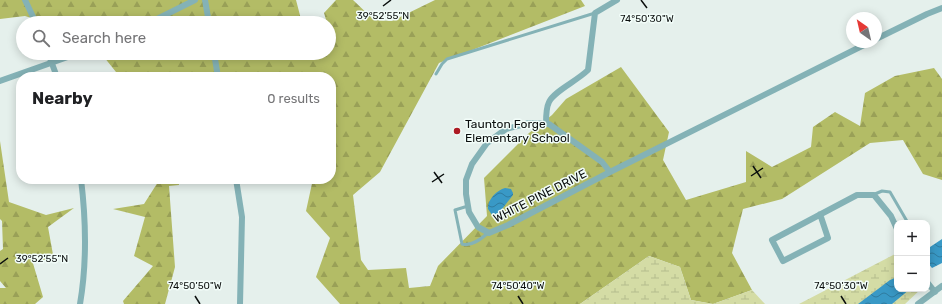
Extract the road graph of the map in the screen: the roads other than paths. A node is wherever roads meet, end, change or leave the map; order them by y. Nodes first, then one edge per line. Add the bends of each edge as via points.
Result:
1 (25, 0) edge
2 (195, 0) edge
3 (205, 0) edge
4 (617, 0) edge
5 (942, 8) edge
6 (596, 13) junction
7 (33, 16) edge
8 (163, 16) edge
9 (208, 16) edge
10 (882, 36) edge
11 (858, 48) edge
12 (51, 60) edge
13 (60, 60) edge
14 (215, 60) edge
15 (52, 63) junction
16 (26, 72) edge
17 (55, 72) edge
18 (217, 72) edge
19 (436, 74) dead end
20 (16, 75) edge
21 (0, 81) edge
22 (546, 124) junction
23 (610, 172) junction
24 (81, 184) edge
25 (237, 184) edge
26 (874, 195) junction
27 (468, 206) junction
28 (820, 214) junction
29 (906, 220) edge
30 (894, 222) edge
31 (489, 233) junction
32 (930, 286) edge
33 (942, 286) edge
34 (935, 292) junction
35 (80, 304) edge
36 (240, 304) edge
37 (918, 304) edge

1 - 7 street
2 - 8 street
3 - 9 street
4 - 6 street
5 - 10 street
6 - 19 lane via 447,59
6 - 22 street via 588,70 548,102
11 - 23 street, WHITE PINE DRIVE
12 - 15 street
13 - 15 street
14 - 18 street
15 - 16 street
15 - 17 street
20 - 21 street
22 - 23 street, WHITE PINE DRIVE via 602,162
22 - 27 street, WHITE PINE DRIVE via 529,123 506,129 487,143 472,164 466,180
23 - 31 street, WHITE PINE DRIVE
24 - 35 street via 84,268
25 - 36 street via 242,217
26 - 28 street via 857,195
26 - 29 lane via 882,191 890,192
26 - 30 street
27 - 31 street, WHITE PINE DRIVE via 478,227
27 - 31 lane via 455,210 462,244 478,241
28 - 28 street via 772,240 783,261 828,238
32 - 34 street
33 - 34 street
34 - 37 street

